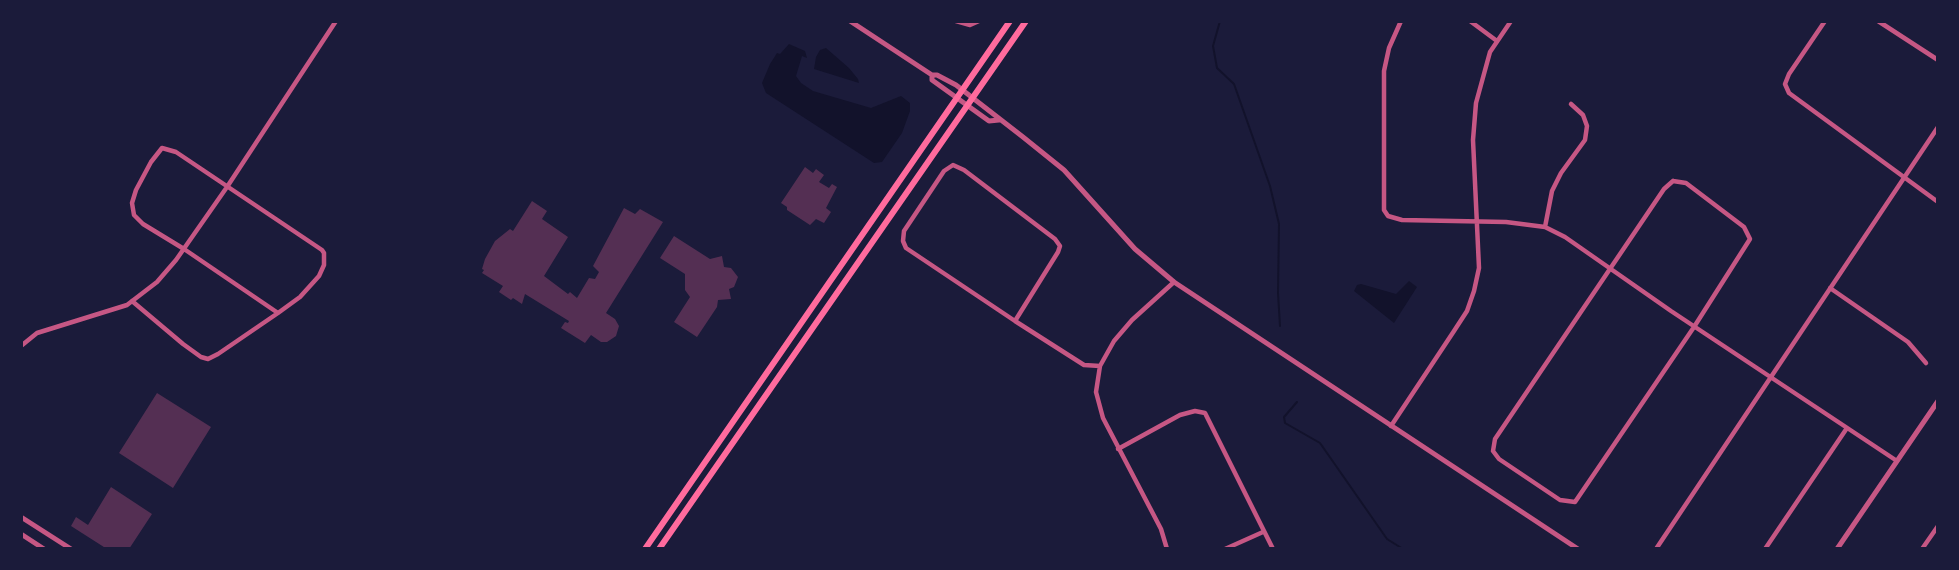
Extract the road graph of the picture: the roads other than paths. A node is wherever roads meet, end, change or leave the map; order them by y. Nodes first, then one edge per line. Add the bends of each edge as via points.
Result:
1 (336, 21) edge
2 (850, 21) edge
3 (956, 21) edge
4 (979, 21) edge
5 (1010, 21) edge
6 (1026, 21) edge
7 (1401, 21) edge
8 (1469, 21) edge
9 (1511, 21) edge
10 (1825, 21) edge
11 (1878, 21) edge
12 (1497, 41) junction
13 (1938, 60) edge
14 (932, 75) junction
15 (963, 91) junction
16 (974, 98) junction
17 (958, 99) junction
18 (1571, 104) dead end
19 (968, 106) junction
20 (999, 120) junction
21 (1938, 127) edge
22 (1904, 179) junction
23 (227, 187) junction
24 (1938, 202) edge
25 (1479, 221) junction
26 (1545, 227) junction
27 (184, 249) junction
28 (1611, 270) junction
29 (1174, 282) junction
30 (1830, 288) junction
31 (132, 301) junction
32 (278, 313) junction
33 (1015, 321) junction
34 (1694, 327) junction
35 (21, 346) edge
36 (1926, 363) dead end
37 (1100, 366) junction
38 (1770, 377) junction
39 (1938, 401) edge
40 (1391, 426) junction
41 (1847, 428) junction
42 (1118, 449) junction
43 (1897, 461) junction
44 (21, 517) edge
45 (1938, 526) edge
46 (1263, 532) junction
47 (21, 534) edge
48 (44, 549) edge
49 (71, 549) edge
50 (645, 549) edge
51 (659, 549) edge
52 (1167, 549) edge
53 (1225, 549) edge
54 (1273, 549) edge
55 (1578, 549) edge
56 (1656, 549) edge
57 (1765, 549) edge
58 (1837, 549) edge
59 (1922, 549) edge

1 - 23 street
2 - 14 street
3 - 4 street via 970,26
5 - 15 main road
6 - 16 main road
7 - 25 street via 1384,71 1384,210 1402,220
8 - 12 street
9 - 12 street
10 - 22 street via 1789,74 1788,93
11 - 13 street
12 - 25 street via 1482,77 1474,121
14 - 15 street
14 - 17 street via 932,80
15 - 16 street
15 - 17 main road
16 - 19 main road
16 - 20 street
17 - 19 street
17 - 50 main road
18 - 26 street via 1583,115 1585,140 1552,191
19 - 20 street via 989,121
19 - 51 main road
20 - 29 street via 1064,170 1135,249
21 - 22 street
22 - 24 street
22 - 30 street
23 - 27 street
23 - 27 street via 176,152 162,148 151,162 132,202 134,215
23 - 32 street via 324,253 319,276
25 - 26 street
25 - 40 street via 1479,268 1467,310
26 - 28 street
27 - 31 street via 157,282
27 - 32 street
28 - 34 street
28 - 34 street via 1664,189 1673,181 1686,183 1744,226 1751,239
28 - 34 street via 1495,439 1493,451 1499,459 1560,500 1575,502
29 - 37 street via 1132,320
29 - 40 street
30 - 36 street via 1909,342
30 - 38 street
31 - 32 street via 208,359
31 - 35 street via 37,333
33 - 33 street via 906,248 903,241 904,231 944,171 953,165 1060,246
33 - 37 street via 1084,365
34 - 38 street
37 - 42 street via 1096,392
38 - 41 street
38 - 56 street
39 - 43 street
40 - 55 street
41 - 43 street
41 - 57 street
42 - 46 street via 1180,415 1205,413
42 - 52 street
43 - 58 street
44 - 49 street
45 - 59 street
46 - 53 street
46 - 54 street
47 - 48 street

